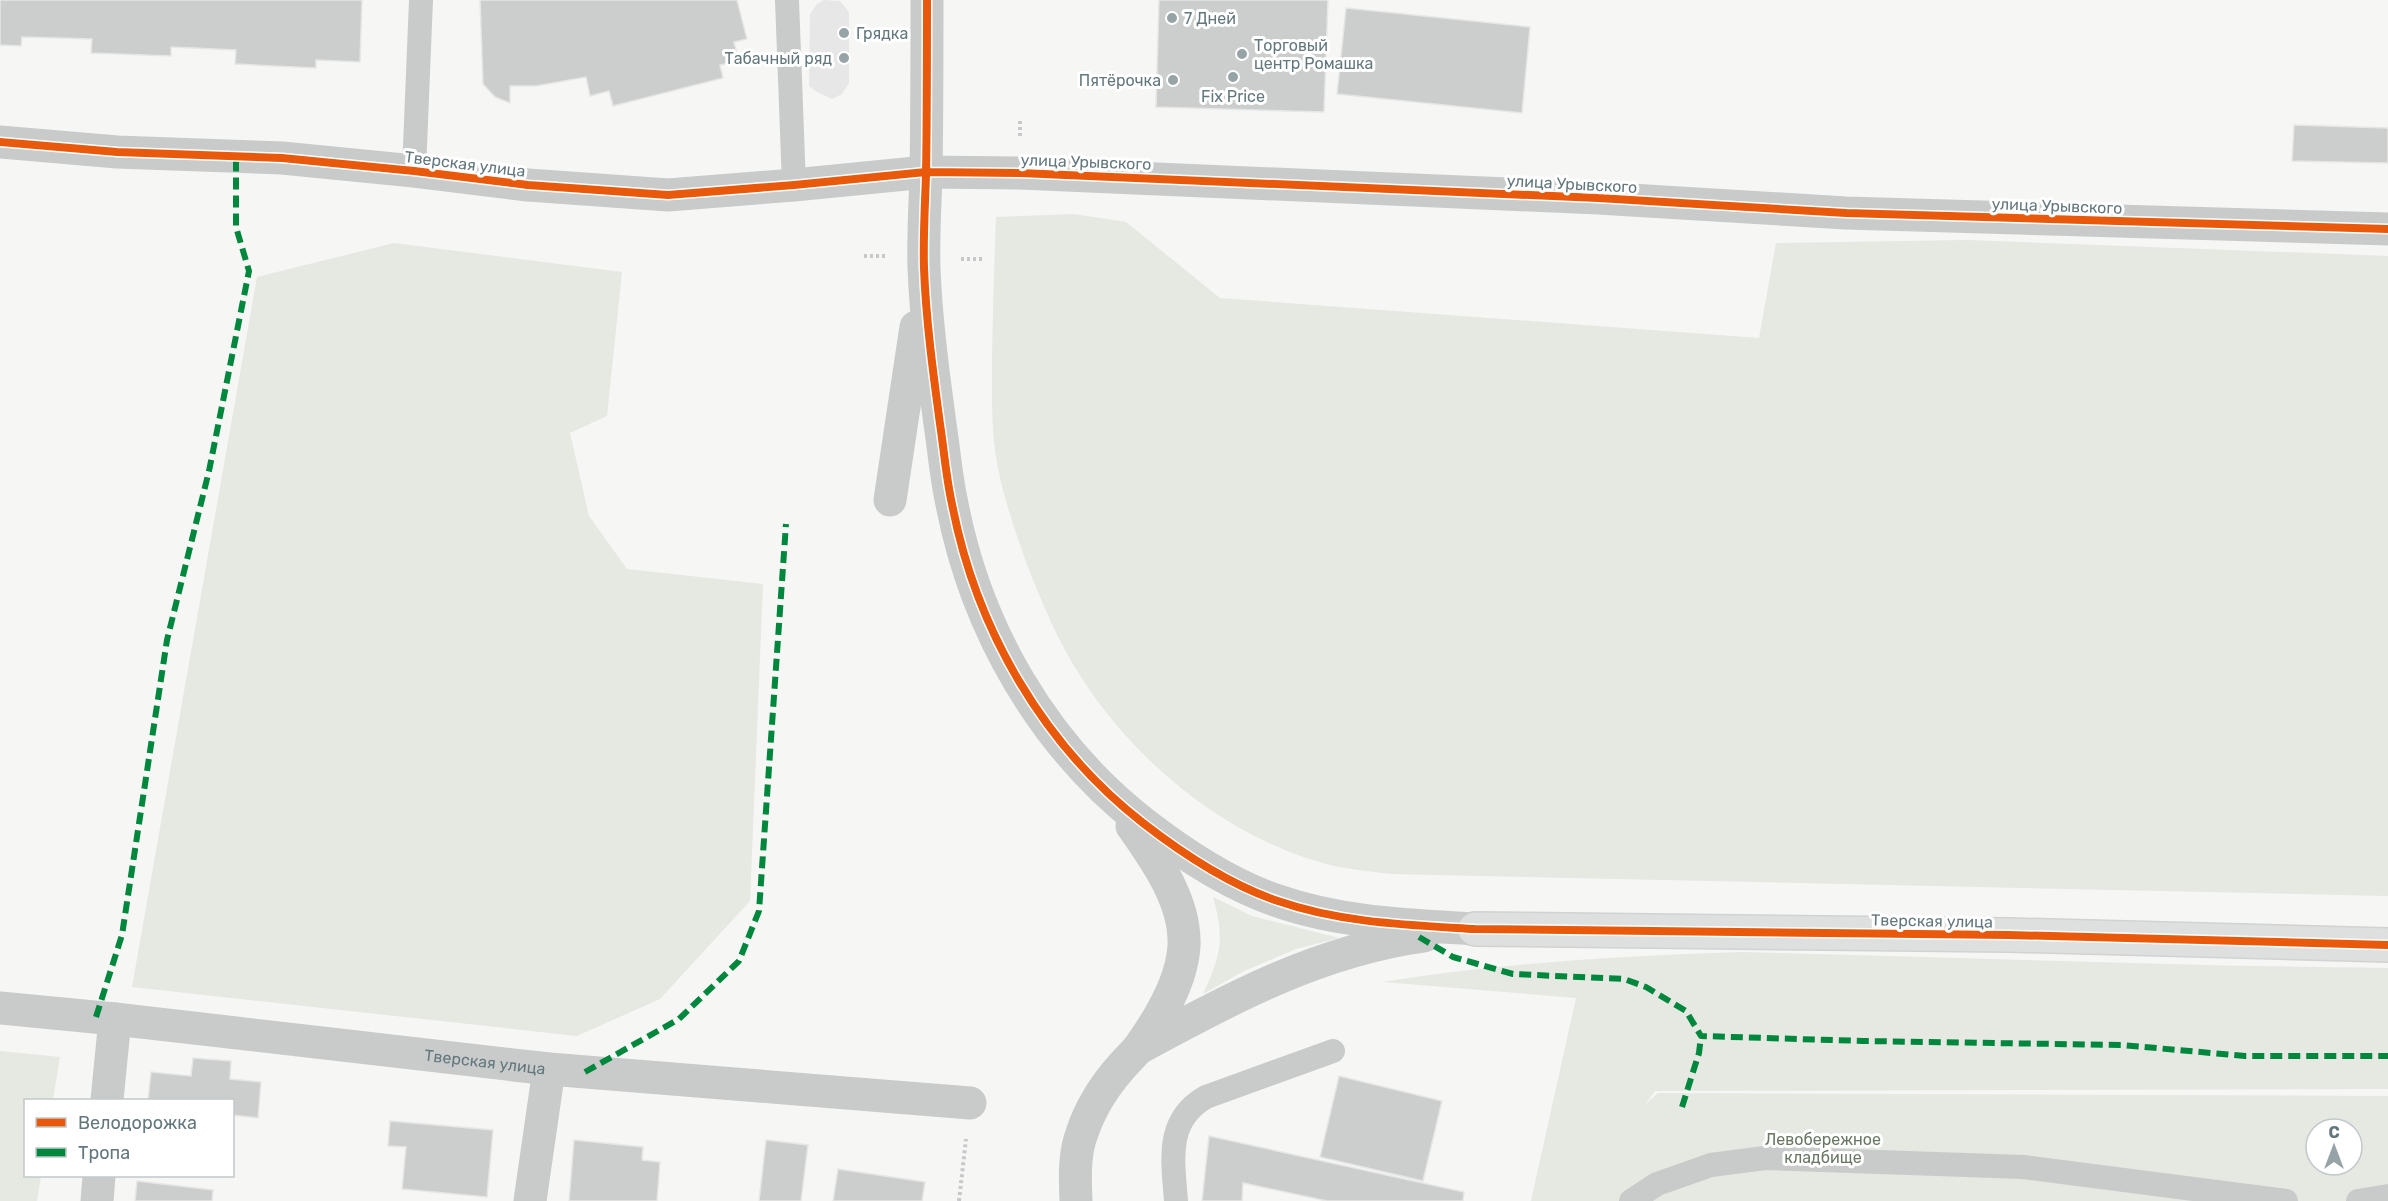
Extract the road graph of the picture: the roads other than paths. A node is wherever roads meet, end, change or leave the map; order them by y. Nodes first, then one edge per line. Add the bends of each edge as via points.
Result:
1 (421, 0) edge
2 (787, 0) edge
3 (927, 0) edge
4 (0, 142) edge
5 (414, 171) junction
6 (926, 172) junction
7 (794, 185) junction
8 (2388, 229) edge
9 (924, 272) junction
10 (890, 500) dead end
11 (1116, 801) junction
12 (1475, 930) junction
13 (2388, 945) edge
14 (0, 1008) edge
15 (115, 1019) junction
16 (1140, 1047) junction
17 (1333, 1051) dead end
18 (549, 1069) junction
19 (107, 1099) edge
20 (970, 1103) road end
21 (99, 1177) edge
22 (2388, 1196) edge
23 (97, 1201) edge
24 (530, 1201) edge
25 (1076, 1201) edge
26 (1176, 1201) edge
27 (1630, 1201) edge
28 (2286, 1201) edge
29 (2358, 1201) edge

1 - 5 lane
2 - 7 lane
3 - 6 street
4 - 5 street, Тверская улица via 117,152 236,155
5 - 7 street, Тверская улица via 528,185 668,195
6 - 7 street, Тверская улица
6 - 8 street, улица Урывского via 1032,173 1846,213
6 - 9 street
9 - 10 street
9 - 11 street via 934,384 951,503 981,603 1000,647 1037,709 1065,748
11 - 12 street via 1215,872 1276,900 1367,921
11 - 16 street via 1157,861 1173,895 1184,945 1180,973
12 - 13 street, Тверская улица via 2009,935
12 - 16 street via 1419,937 1306,965 1234,997
14 - 15 street, Тверская улица
15 - 18 street, Тверская улица
15 - 19 street
16 - 25 street via 1099,1097 1081,1134 1075,1170
17 - 26 lane via 1194,1104 1177,1132
18 - 20 street, Тверская улица
18 - 24 street
21 - 23 street
22 - 29 lane
27 - 28 lane via 1657,1184 1711,1165 1765,1158 2023,1167

